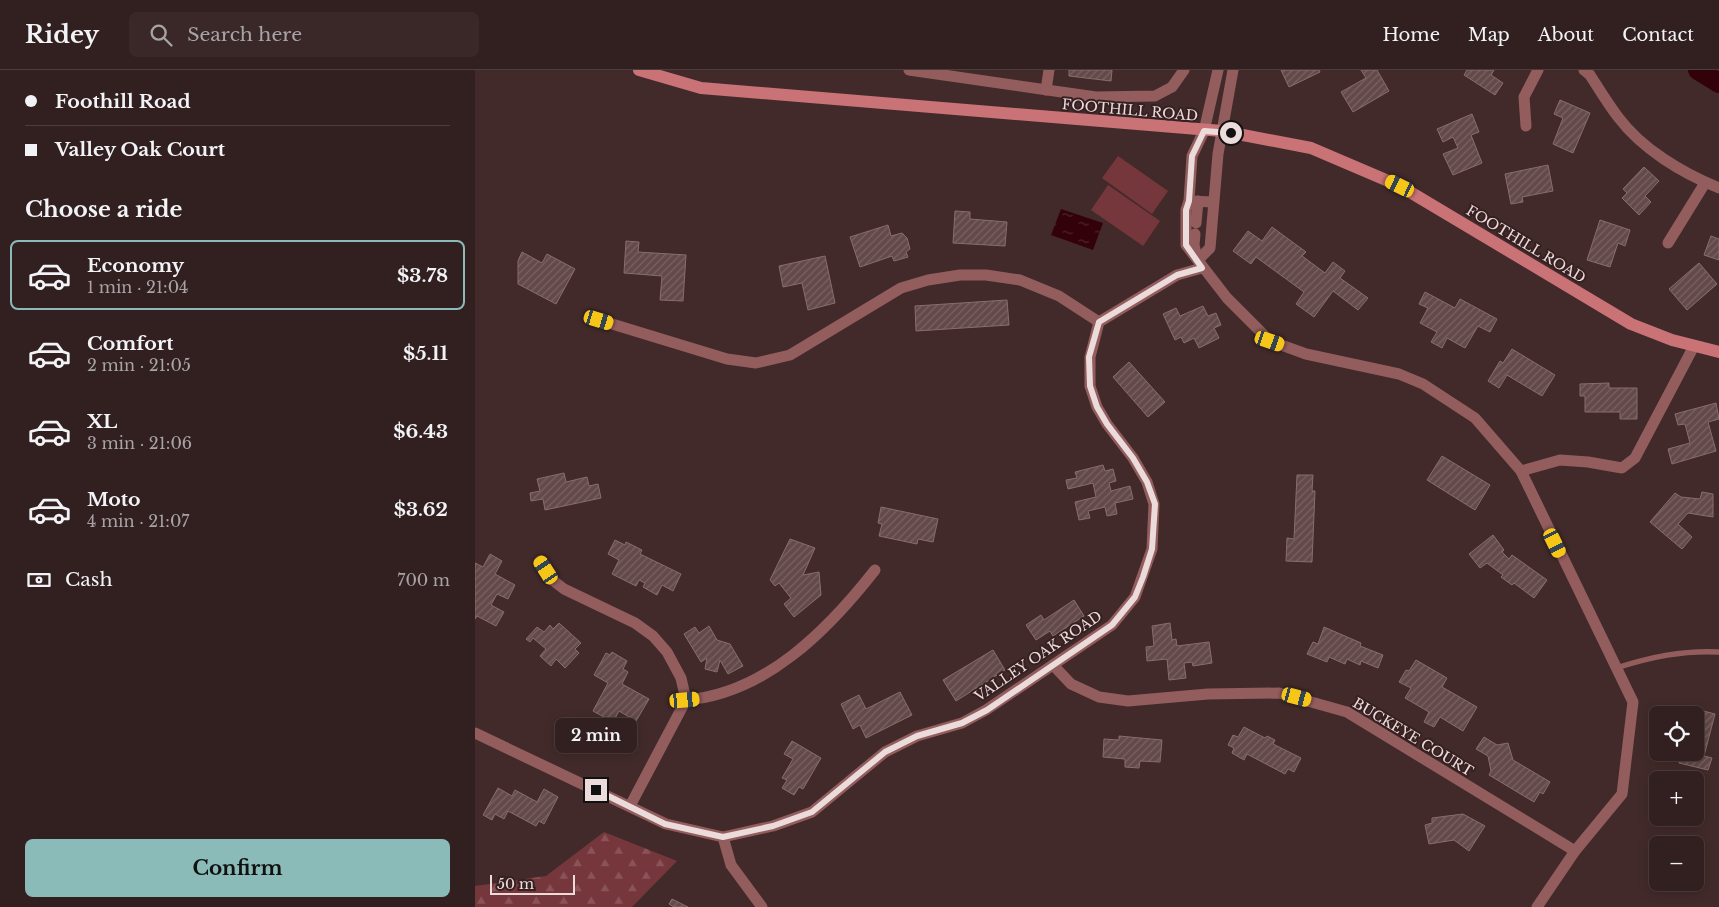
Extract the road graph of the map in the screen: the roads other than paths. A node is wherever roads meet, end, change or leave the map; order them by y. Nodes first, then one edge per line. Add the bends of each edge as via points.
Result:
1 (639, 70) edge
2 (909, 70) edge
3 (1049, 70) edge
4 (1184, 70) edge
5 (1218, 70) edge
6 (1233, 70) edge
7 (1538, 70) edge
8 (1584, 70) edge
9 (1047, 90) junction
10 (1526, 126) dead end
11 (1204, 131) junction
12 (1222, 131) junction
13 (1705, 183) junction
14 (1719, 188) edge
15 (1194, 201) junction
16 (1213, 202) junction
17 (1668, 243) dead end
18 (1200, 264) junction
19 (599, 320) dead end
20 (1099, 322) junction
21 (1694, 346) junction
22 (1719, 352) edge
23 (1521, 471) junction
24 (540, 561) dead end
25 (875, 570) dead end
26 (1719, 652) edge
27 (1053, 665) junction
28 (1616, 668) junction
29 (685, 700) junction
30 (475, 733) edge
31 (630, 806) junction
32 (723, 837) junction
33 (1575, 851) junction
34 (762, 907) edge
35 (1537, 907) edge

1 - 11 main road, FOOTHILL ROAD via 701,88
2 - 9 street
3 - 9 street
4 - 9 street via 1172,87 1155,96 1096,97
5 - 11 street
6 - 12 street
7 - 10 street via 1524,97
8 - 13 street via 1618,118 1648,149
11 - 12 main road, FOOTHILL ROAD
11 - 15 street via 1192,156
12 - 16 street
12 - 21 main road, FOOTHILL ROAD via 1311,148 1359,167 1400,186 1631,324
13 - 14 street
13 - 17 street
15 - 16 street
15 - 18 street via 1194,245
15 - 18 street via 1186,210 1186,245
16 - 18 street via 1210,248
18 - 20 street
18 - 23 street via 1227,298 1270,341 1306,354 1399,374 1423,384 1475,418
19 - 20 street via 727,359 756,363 789,355 901,288 960,275 986,275 1020,280 1059,296
20 - 27 street, VALLEY OAK ROAD via 1089,357 1090,386 1107,424 1147,482 1155,504 1152,549 1135,597 1112,625
21 - 22 main road, FOOTHILL ROAD
21 - 23 street via 1635,458 1622,468 1560,460
23 - 28 street
24 - 29 street via 551,579 564,589 635,623 653,636 667,652 681,678
25 - 29 street via 850,603 793,654 756,680 731,692 706,699
26 - 28 lane via 1655,656
27 - 32 street, VALLEY OAK ROAD via 962,723 917,736 885,752 812,812 773,826
27 - 33 street, BUCKEYE COURT via 1071,684 1099,697 1128,701 1208,694 1279,693 1347,712
28 - 33 street via 1633,702 1622,794
29 - 31 street
30 - 31 street, VALLEY OAK ROAD
31 - 32 street, VALLEY OAK ROAD via 665,824
32 - 34 street via 731,865
33 - 35 street

